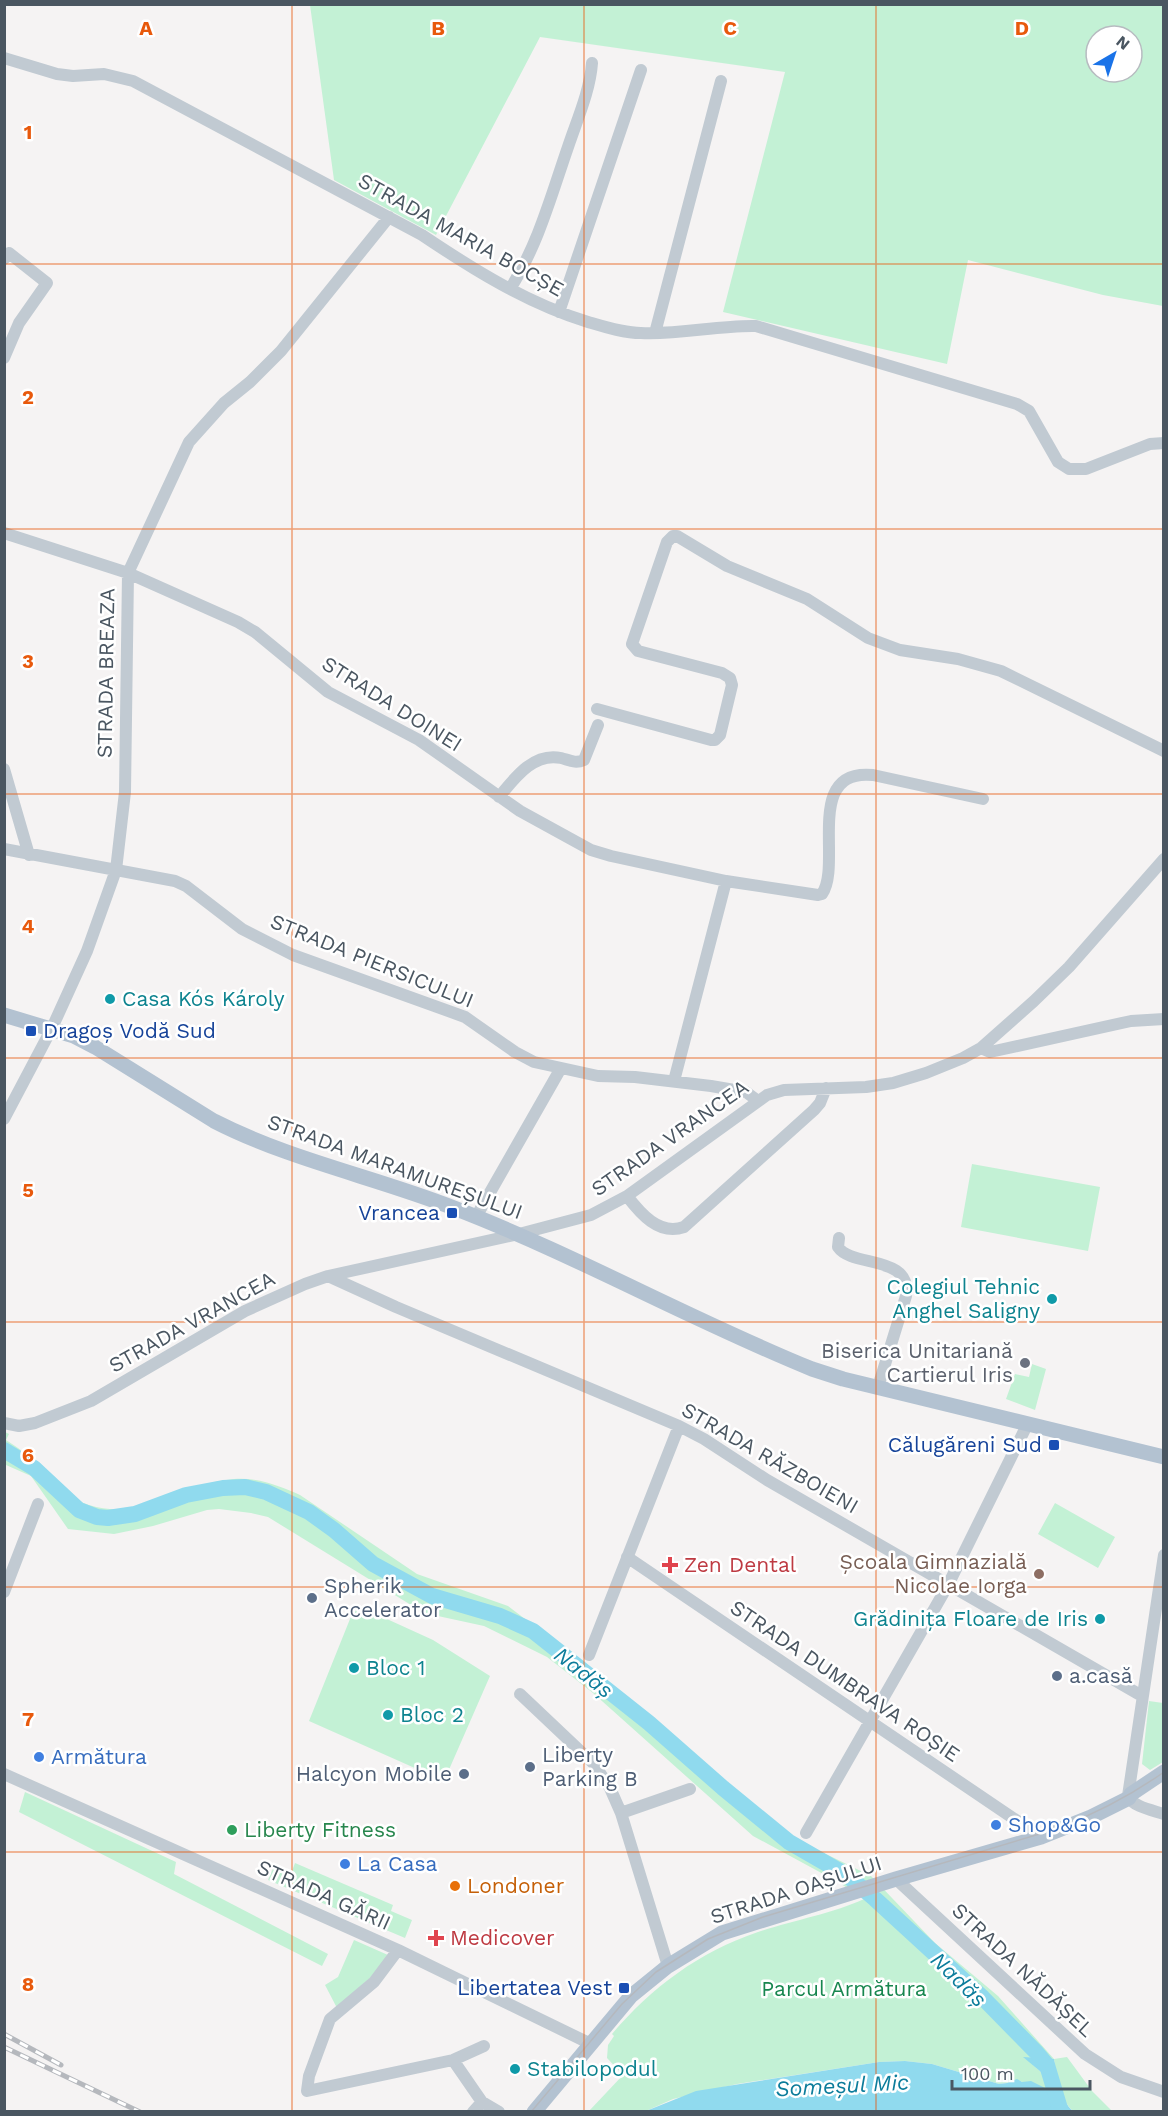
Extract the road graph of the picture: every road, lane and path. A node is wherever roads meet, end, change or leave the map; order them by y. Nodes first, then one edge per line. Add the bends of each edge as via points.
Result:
1 (4, 58) edge
2 (592, 63) dead end
3 (641, 70) dead end
4 (721, 81) dead end
5 (389, 217) junction
6 (4, 259) edge
7 (510, 289) junction
8 (559, 312) junction
9 (655, 333) junction
10 (4, 358) edge
11 (1164, 443) edge
12 (4, 533) edge
13 (128, 573) junction
14 (597, 709) dead end
15 (598, 725) dead end
16 (1164, 751) edge
17 (4, 769) edge
18 (499, 797) junction
19 (983, 799) dead end
20 (4, 849) edge
21 (29, 855) junction
22 (1164, 859) edge
23 (117, 870) junction
24 (726, 881) junction
25 (4, 1015) edge
26 (1164, 1019) edge
27 (52, 1028) junction
28 (981, 1048) junction
29 (561, 1068) junction
30 (674, 1081) junction
31 (826, 1088) junction
32 (758, 1101) junction
33 (4, 1119) edge
34 (627, 1196) junction
35 (476, 1217) junction
36 (503, 1232) junction
37 (525, 1237) junction
38 (839, 1238) dead end
39 (328, 1276) junction
40 (878, 1387) junction
41 (4, 1423) edge
42 (1028, 1423) junction
43 (679, 1426) junction
44 (1164, 1457) edge
45 (38, 1504) dead end
46 (1164, 1555) edge
47 (627, 1557) junction
48 (948, 1585) junction
49 (4, 1592) edge
50 (589, 1655) dead end
51 (520, 1694) dead end
52 (1142, 1696) junction
53 (871, 1723) junction
54 (1164, 1772) edge
55 (4, 1774) edge
56 (1164, 1783) edge
57 (690, 1789) dead end
58 (1129, 1798) junction
59 (621, 1813) junction
60 (1164, 1814) edge
61 (806, 1833) dead end
62 (1041, 1837) junction
63 (892, 1880) junction
64 (399, 1950) junction
65 (668, 1966) junction
66 (589, 2042) junction
67 (484, 2046) dead end
68 (453, 2060) junction
69 (1164, 2092) edge
70 (482, 2102) junction
71 (473, 2112) edge
72 (499, 2112) edge
73 (534, 2112) edge

1 - 5 street, STRADA MARIA BOCȘE via 57,74 104,75 133,81
2 - 7 street via 586,93 546,213 534,246
3 - 8 street
4 - 9 street
5 - 7 street, STRADA MARIA BOCȘE
5 - 13 street, STRADA BREAZA via 281,351 224,403 189,442
6 - 10 street via 9,253 47,283 19,323
7 - 8 street, STRADA MARIA BOCȘE
8 - 9 street, STRADA MARIA BOCȘE via 610,328
9 - 11 street, STRADA MARIA BOCȘE via 756,326 1017,404 1029,411 1058,462 1069,469 1086,468 1150,444
12 - 13 street, STRADA DOINEI
13 - 18 street, STRADA DOINEI via 247,626 328,692 419,740
13 - 23 street, STRADA BREAZA via 124,792
14 - 16 street via 711,740 720,735 732,685 730,678 638,651 632,644 667,542 677,536 727,566 807,599 868,638 900,650 1001,671
15 - 18 street via 584,760 551,757 537,762 519,773
17 - 21 street
18 - 24 street, STRADA DOINEI via 591,850
19 - 24 street, STRADA DOINEI via 859,775 842,783 833,796 822,894
20 - 21 street, STRADA PIERSICULUI
21 - 23 street, STRADA PIERSICULUI
22 - 28 street via 1069,967
23 - 27 street, STRADA BREAZA via 87,951
23 - 29 street, STRADA PIERSICULUI via 175,880 242,929 292,955 444,1008 474,1022 522,1056
24 - 30 street
25 - 27 main road, STRADA MARAMUREȘULUI
26 - 28 street via 1131,1021 990,1052
27 - 33 street, STRADA BREAZA
27 - 35 main road, STRADA MARAMUREȘULUI via 95,1047 234,1130 286,1152
28 - 31 street, STRADA VRANCEA via 893,1083
29 - 30 street, STRADA PIERSICULUI via 598,1076
29 - 35 street
30 - 32 street, STRADA PIERSICULUI via 746,1092
31 - 32 street, STRADA VRANCEA via 776,1091
31 - 34 street via 814,1110 684,1227 672,1230 652,1222
32 - 34 street, STRADA VRANCEA
34 - 37 street, STRADA VRANCEA via 591,1215
35 - 36 main road, STRADA MARAMUREȘULUI
36 - 37 main road, STRADA MARAMUREȘULUI
36 - 39 street, STRADA VRANCEA
37 - 40 main road, STRADA MARAMUREȘULUI via 781,1357
38 - 40 street via 838,1247 843,1253 884,1264 906,1284 906,1296
39 - 41 street, STRADA VRANCEA via 245,1311 91,1401 35,1423
39 - 43 street, STRADA RĂZBOIENI
40 - 42 main road, STRADA MARAMUREȘULUI
42 - 44 main road, STRADA MARAMUREȘULUI
42 - 48 street
43 - 47 street
43 - 48 street, STRADA RĂZBOIENI
45 - 49 street
46 - 52 street
47 - 50 street
47 - 53 street, STRADA DUMBRAVA ROȘIE
48 - 52 street, STRADA RĂZBOIENI
48 - 53 street
51 - 59 street via 594,1764
52 - 58 street
53 - 61 street
53 - 62 street, STRADA DUMBRAVA ROȘIE
54 - 58 main road, STRADA OAȘULUI
55 - 64 street, STRADA GĂRII
56 - 58 main road, STRADA OAȘULUI via 1137,1800
57 - 59 street
58 - 60 street
58 - 62 main road, STRADA OAȘULUI
59 - 65 street
62 - 63 main road, STRADA OAȘULUI
63 - 65 main road, STRADA OAȘULUI via 722,1933
63 - 69 street, STRADA NĂDĂȘEL via 1085,2054 1121,2077
64 - 66 street, STRADA GĂRII
64 - 68 street via 374,1982 330,2019 307,2091
65 - 66 main road, STRADA OAȘULUI via 631,1996
66 - 73 main road, STRADA OAȘULUI
67 - 68 street
68 - 70 street
70 - 71 street
70 - 72 street

